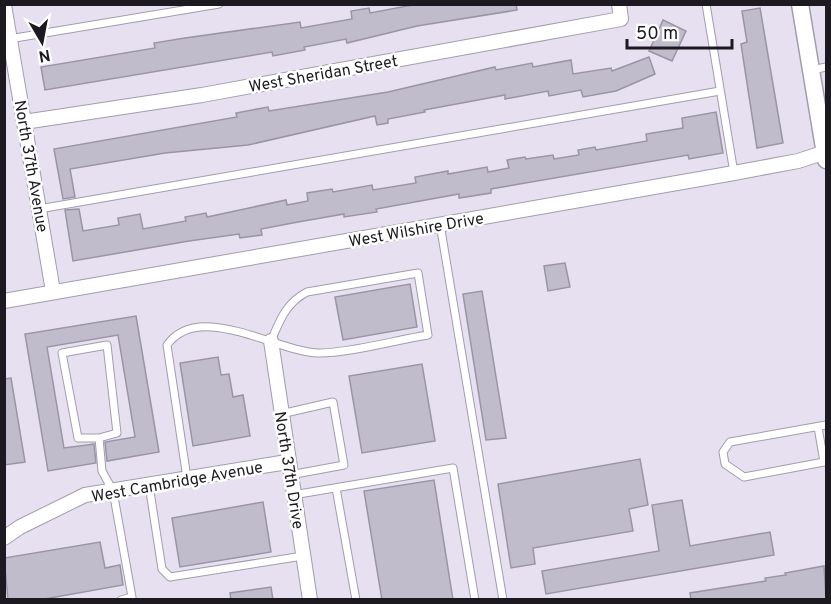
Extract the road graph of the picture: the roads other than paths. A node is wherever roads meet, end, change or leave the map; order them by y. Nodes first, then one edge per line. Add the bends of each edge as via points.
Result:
1 (219, 4) edge
2 (619, 4) edge
3 (706, 4) edge
4 (800, 4) edge
5 (4, 5) edge
6 (7, 39) edge
7 (819, 69) edge
8 (720, 91) junction
9 (24, 122) junction
10 (826, 155) edge
11 (734, 173) junction
12 (39, 209) junction
13 (440, 224) junction
14 (53, 291) junction
15 (4, 301) edge
16 (271, 341) junction
17 (281, 414) junction
18 (826, 425) edge
19 (818, 427) junction
20 (99, 438) junction
21 (289, 469) junction
22 (187, 478) junction
23 (149, 485) junction
24 (336, 488) junction
25 (114, 491) junction
26 (293, 495) junction
27 (4, 538) edge
28 (303, 556) junction
29 (121, 600) edge
30 (310, 600) edge
31 (356, 600) edge
32 (475, 600) edge
33 (503, 600) edge

1 - 6 lane
2 - 9 street, West Sheridan Street via 621,19 202,95
3 - 8 lane
4 - 7 street
5 - 6 street, North 37th Avenue
6 - 9 street, North 37th Avenue
7 - 10 street
8 - 11 lane
8 - 12 lane
9 - 12 street, North 37th Avenue
10 - 11 street, West Wilshire Drive
11 - 13 street, West Wilshire Drive
12 - 14 street, North 37th Avenue
13 - 14 street, West Wilshire Drive
13 - 33 lane
14 - 15 street, West Wilshire Drive
16 - 16 lane via 318,353 428,335 418,273 307,292 294,298
16 - 17 street, North 37th Drive
16 - 22 lane via 204,326 179,334 167,345
17 - 21 street, North 37th Drive
17 - 21 lane via 333,402 344,465
18 - 19 lane
19 - 19 lane via 730,442 723,452 725,464 744,477 824,462
20 - 20 lane via 117,433 107,345 62,353 78,438
20 - 25 lane via 102,471
21 - 22 street, West Cambridge Avenue
21 - 26 street, North 37th Drive
22 - 23 street, West Cambridge Avenue
23 - 25 street, West Cambridge Avenue
23 - 28 lane via 162,569 170,577
24 - 26 lane
24 - 31 lane
24 - 32 lane via 453,468
25 - 27 street, West Cambridge Avenue via 86,495
25 - 29 lane via 132,597
26 - 28 street, North 37th Drive
28 - 30 street, North 37th Drive

